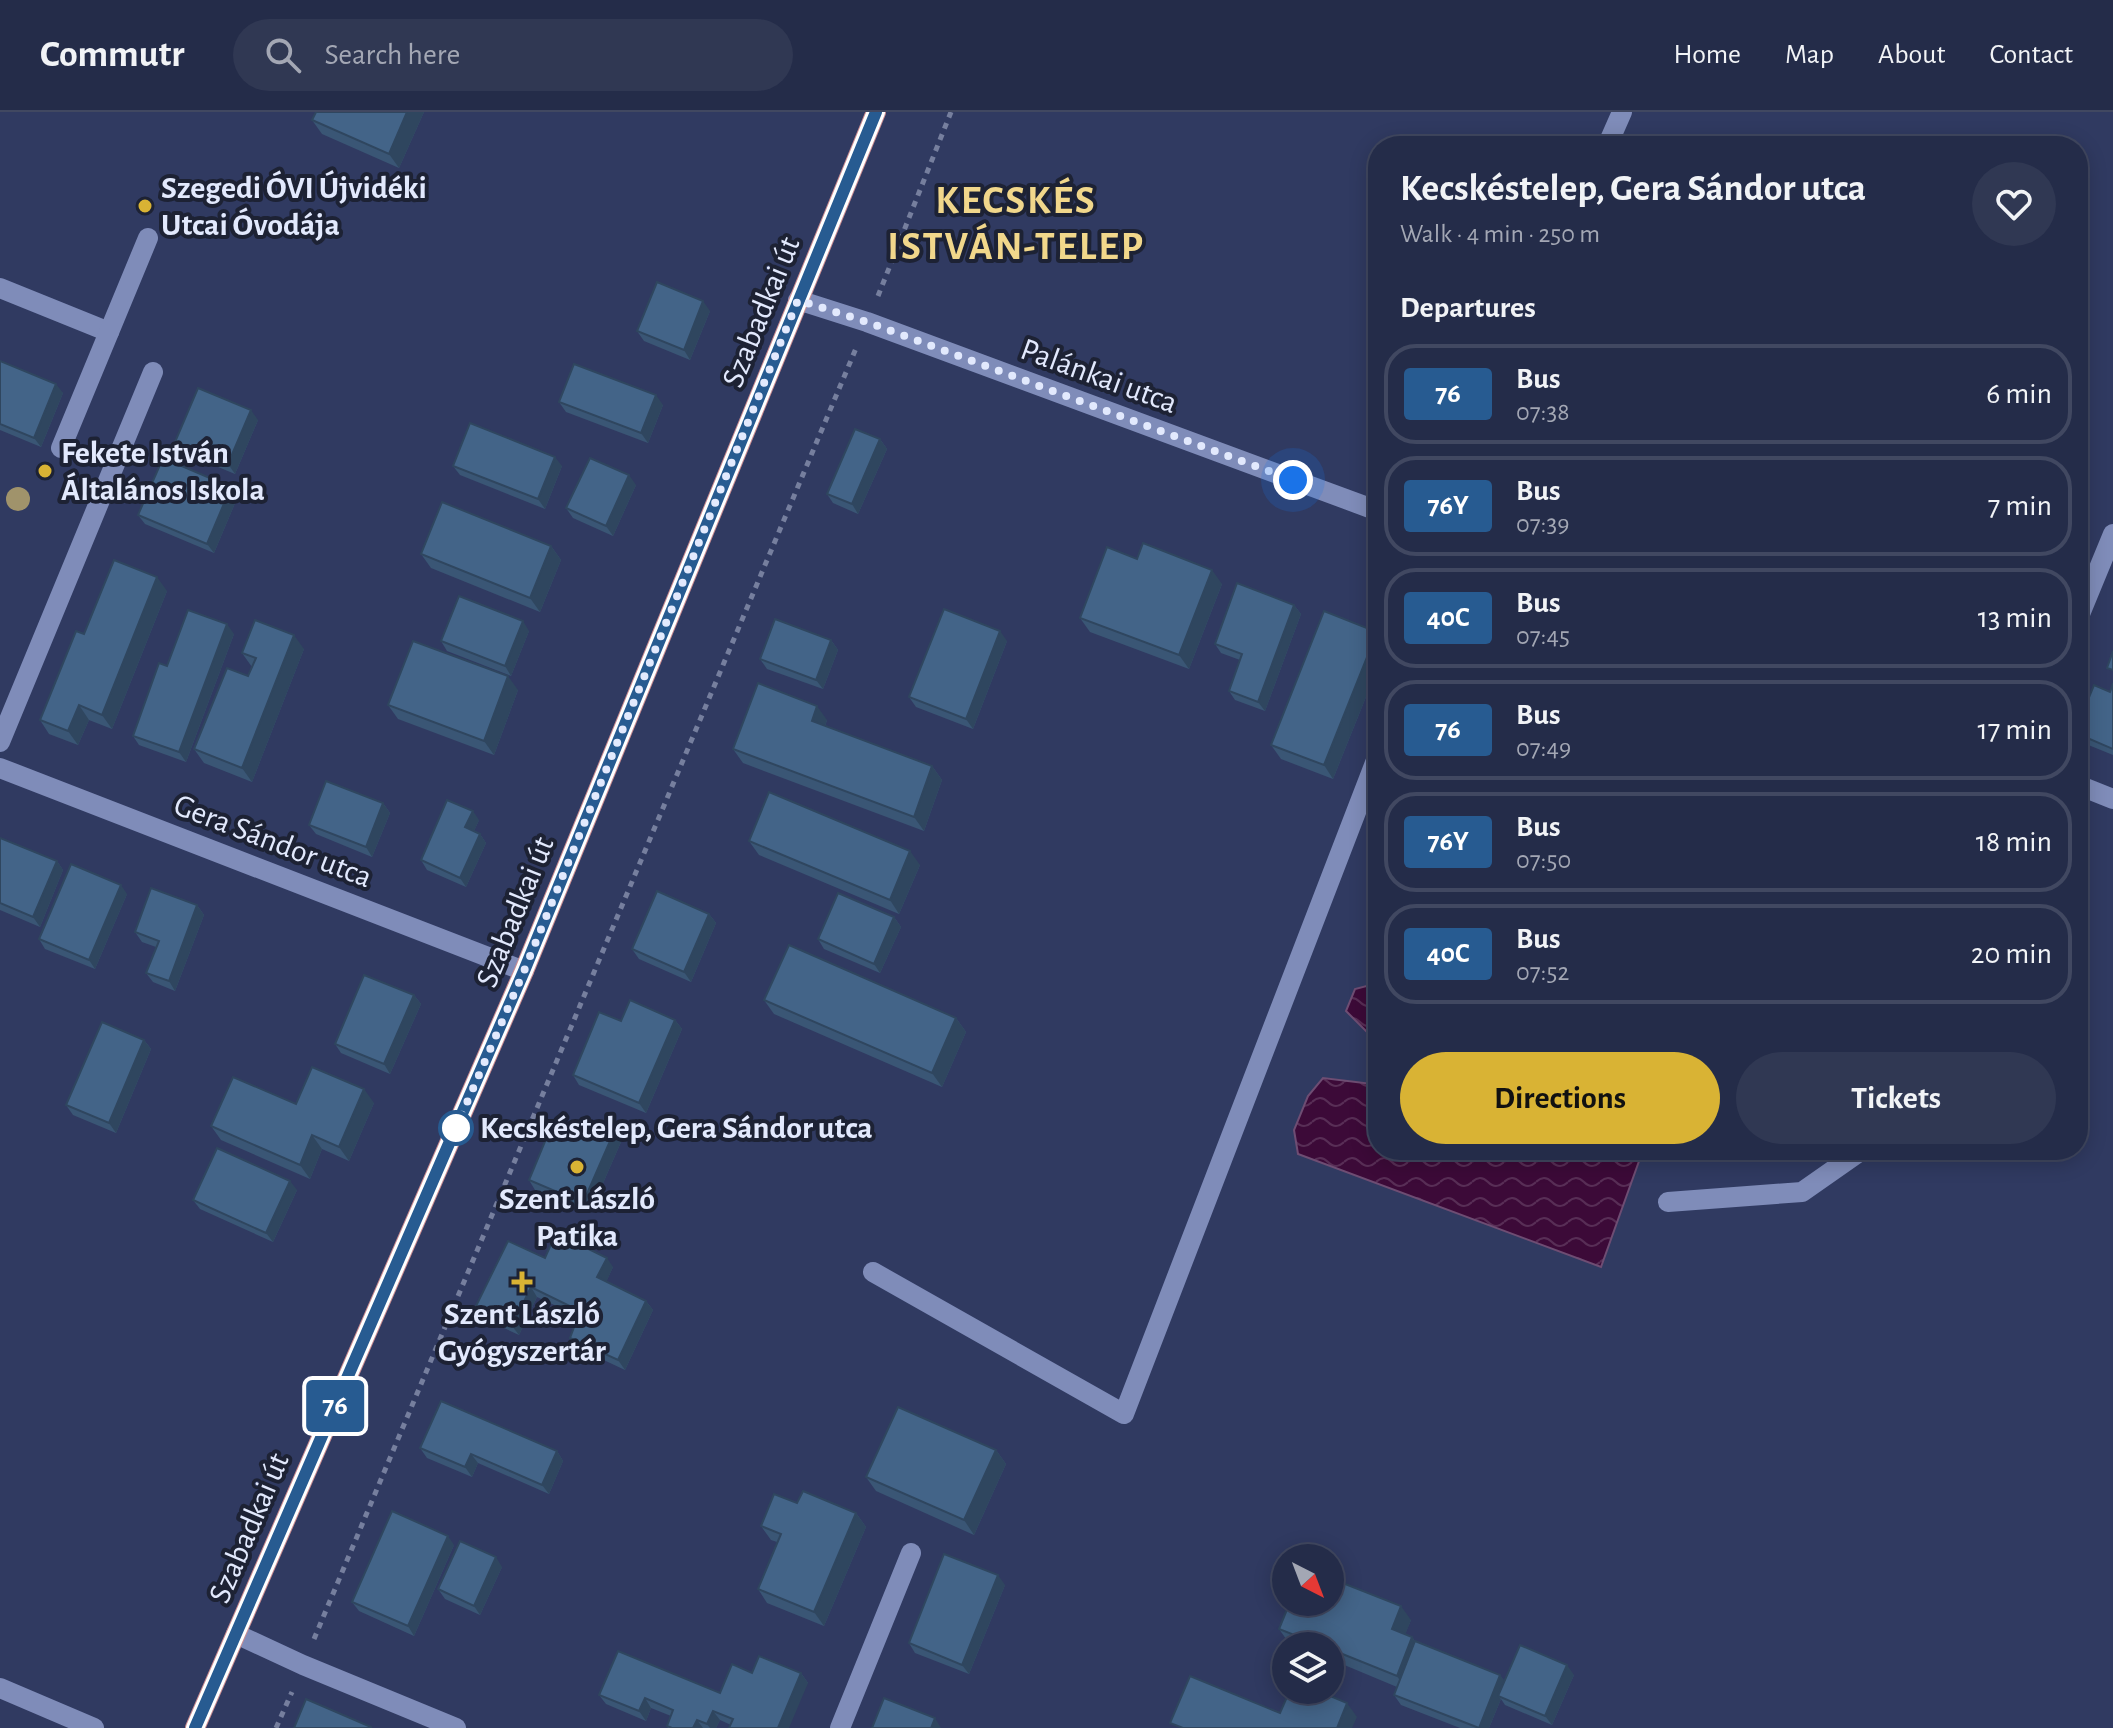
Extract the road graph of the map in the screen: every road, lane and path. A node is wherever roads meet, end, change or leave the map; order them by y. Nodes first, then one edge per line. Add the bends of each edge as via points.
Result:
1 (876, 112) edge
2 (951, 112) edge
3 (1622, 112) edge
4 (1611, 136) edge
5 (148, 238) dead end
6 (0, 288) edge
7 (798, 300) junction
8 (867, 322) junction
9 (109, 332) junction
10 (153, 372) dead end
11 (61, 448) dead end
12 (1368, 507) edge
13 (2113, 534) edge
14 (2088, 595) edge
15 (0, 742) edge
16 (0, 768) edge
17 (1368, 781) edge
18 (2088, 789) edge
19 (2113, 799) edge
20 (524, 971) junction
21 (1848, 1160) edge
22 (1668, 1202) dead end
23 (873, 1272) dead end
24 (911, 1553) dead end
25 (236, 1634) junction
26 (303, 1665) junction
27 (0, 1688) edge
28 (94, 1728) edge
29 (195, 1728) edge
30 (276, 1728) edge
31 (456, 1728) edge
32 (840, 1728) edge

1 - 7 main road, Szabadkai út
2 - 8 path
3 - 4 street
5 - 9 street
6 - 9 street
7 - 8 street, Palánkai utca
7 - 20 main road, Szabadkai út
8 - 12 street, Palánkai utca
8 - 26 path
9 - 11 street
10 - 15 street
13 - 14 street
16 - 20 street, Gera Sándor utca
17 - 23 street via 1124,1414
18 - 19 street
20 - 25 main road, Szabadkai út
21 - 22 street via 1802,1192
24 - 32 street
25 - 26 street
25 - 29 main road, Szabadkai út
26 - 30 path
26 - 31 street
27 - 28 street

